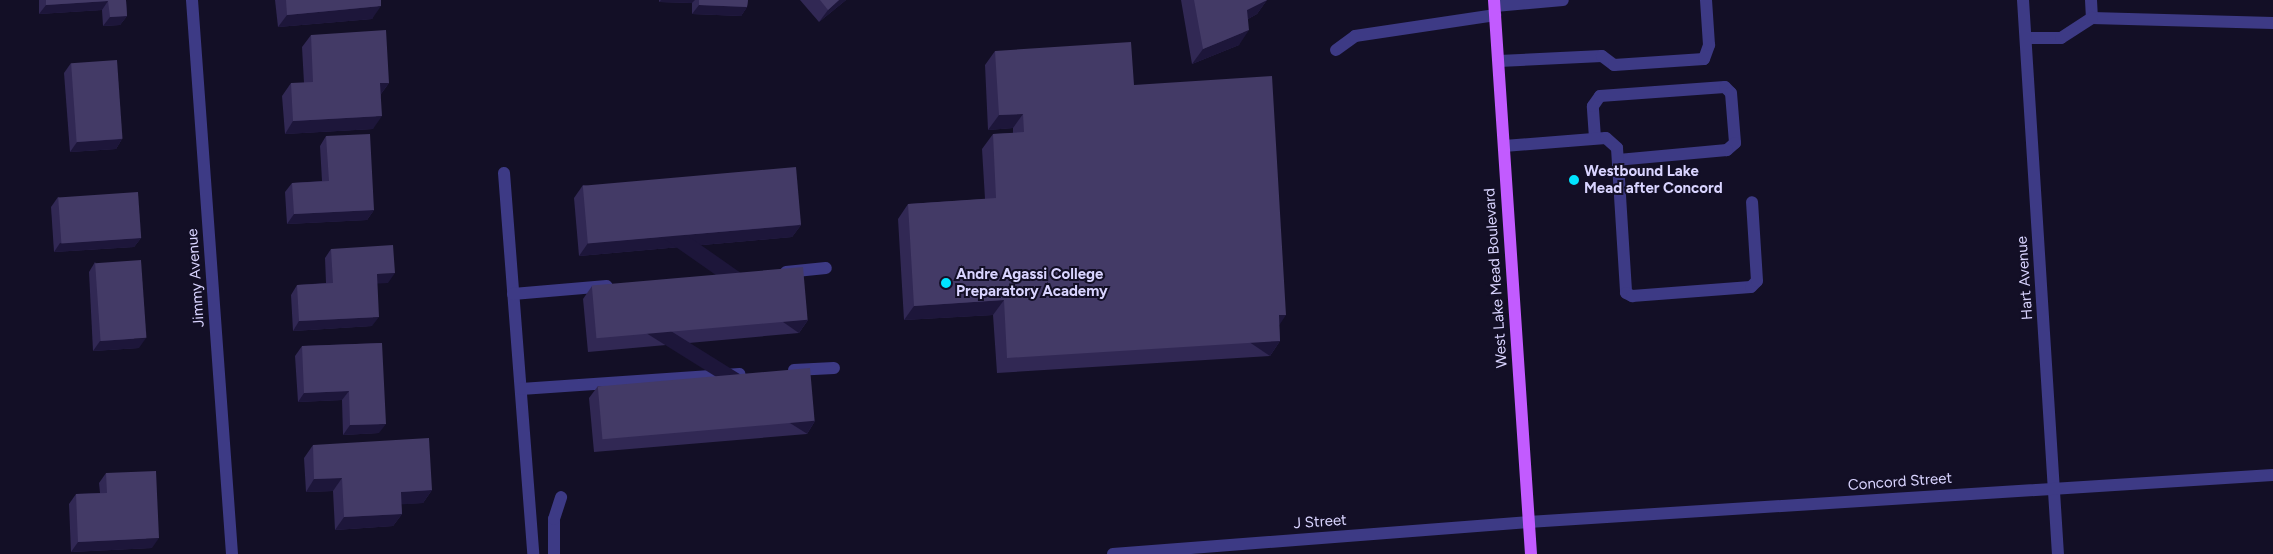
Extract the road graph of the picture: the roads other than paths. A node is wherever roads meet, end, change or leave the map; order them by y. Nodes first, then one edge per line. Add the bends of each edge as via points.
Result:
1 (192, 0) edge
2 (1564, 0) edge
3 (1706, 0) edge
4 (2023, 0) edge
5 (2091, 0) edge
6 (1495, 7) edge
7 (2092, 18) junction
8 (2273, 23) edge
9 (2026, 38) junction
10 (1336, 50) dead end
11 (1499, 61) junction
12 (1595, 138) junction
13 (1504, 146) junction
14 (1618, 160) junction
15 (504, 173) dead end
16 (1752, 202) dead end
17 (826, 268) dead end
18 (768, 273) edge
19 (621, 285) edge
20 (514, 294) junction
21 (834, 368) dead end
22 (785, 371) edge
23 (756, 373) edge
24 (521, 389) junction
25 (2273, 475) edge
26 (2054, 489) junction
27 (561, 497) dead end
28 (1528, 522) junction
29 (1168, 552) edge
30 (232, 554) edge
31 (533, 554) edge
32 (554, 554) edge
33 (1114, 554) edge
34 (1531, 554) edge
35 (2058, 554) edge

1 - 30 street, Jimmy Avenue
2 - 6 street
3 - 11 street via 1709,45 1704,59 1614,65 1602,56
4 - 9 street, Hart Avenue
5 - 7 street
6 - 10 street via 1355,36
6 - 11 main road, West Lake Mead Boulevard
7 - 8 street
7 - 9 street via 2061,38
9 - 26 street, Hart Avenue
11 - 13 main road, West Lake Mead Boulevard
12 - 13 street
12 - 14 street via 1606,138 1617,148
12 - 14 street via 1593,106 1600,96 1725,88 1731,93 1735,143 1727,150
13 - 28 main road, West Lake Mead Boulevard
14 - 16 street via 1626,293 1632,296 1751,288 1757,282
15 - 20 street
17 - 18 street
19 - 20 street
20 - 24 street
21 - 22 street
23 - 24 street
24 - 31 street
25 - 26 street, Concord Street
26 - 28 street, Concord Street
26 - 35 street, Hart Avenue
27 - 32 street via 554,519
28 - 29 street, J Street
28 - 34 main road, West Lake Mead Boulevard
29 - 33 street, J Street

